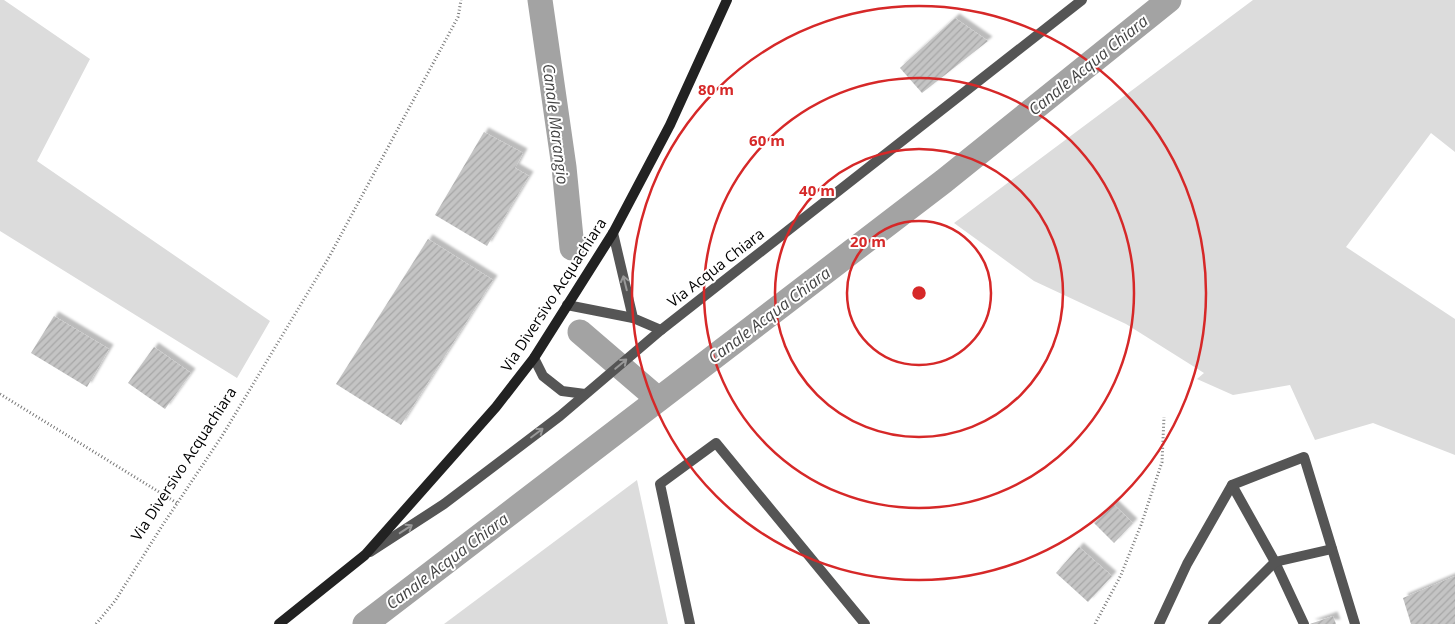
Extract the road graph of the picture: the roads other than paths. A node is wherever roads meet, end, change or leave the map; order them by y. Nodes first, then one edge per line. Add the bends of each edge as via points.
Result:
1 (727, 0) edge
2 (1082, 0) edge
3 (613, 233) junction
4 (567, 305) junction
5 (633, 318) junction
6 (661, 330) junction
7 (534, 358) junction
8 (585, 394) junction
9 (1232, 485) junction
10 (1332, 549) junction
11 (365, 555) junction
12 (1275, 562) junction
13 (279, 624) edge
14 (690, 624) edge
15 (865, 624) edge
16 (1160, 624) edge
17 (1213, 624) edge
18 (1304, 624) edge
19 (1354, 624) edge

1 - 3 main road, Via Diversivo Acquachiara via 670,125
2 - 6 street, Via Acqua Chiara
3 - 4 main road, Via Diversivo Acquachiara
5 -> 3 street
4 - 5 street
4 - 7 main road, Via Diversivo Acquachiara
5 - 6 street
8 -> 6 street, Via Acqua Chiara
7 - 8 street via 543,376 562,391
7 - 11 main road, Via Diversivo Acquachiara via 496,407
11 -> 8 street, Via Acqua Chiara via 444,504
9 - 10 street via 1304,457
9 - 12 street
9 - 16 street via 1188,564
10 - 12 street
10 - 19 street
11 - 13 main road, Via Diversivo Acquachiara
12 - 17 street
12 - 18 street
14 - 15 street via 660,484 716,443

